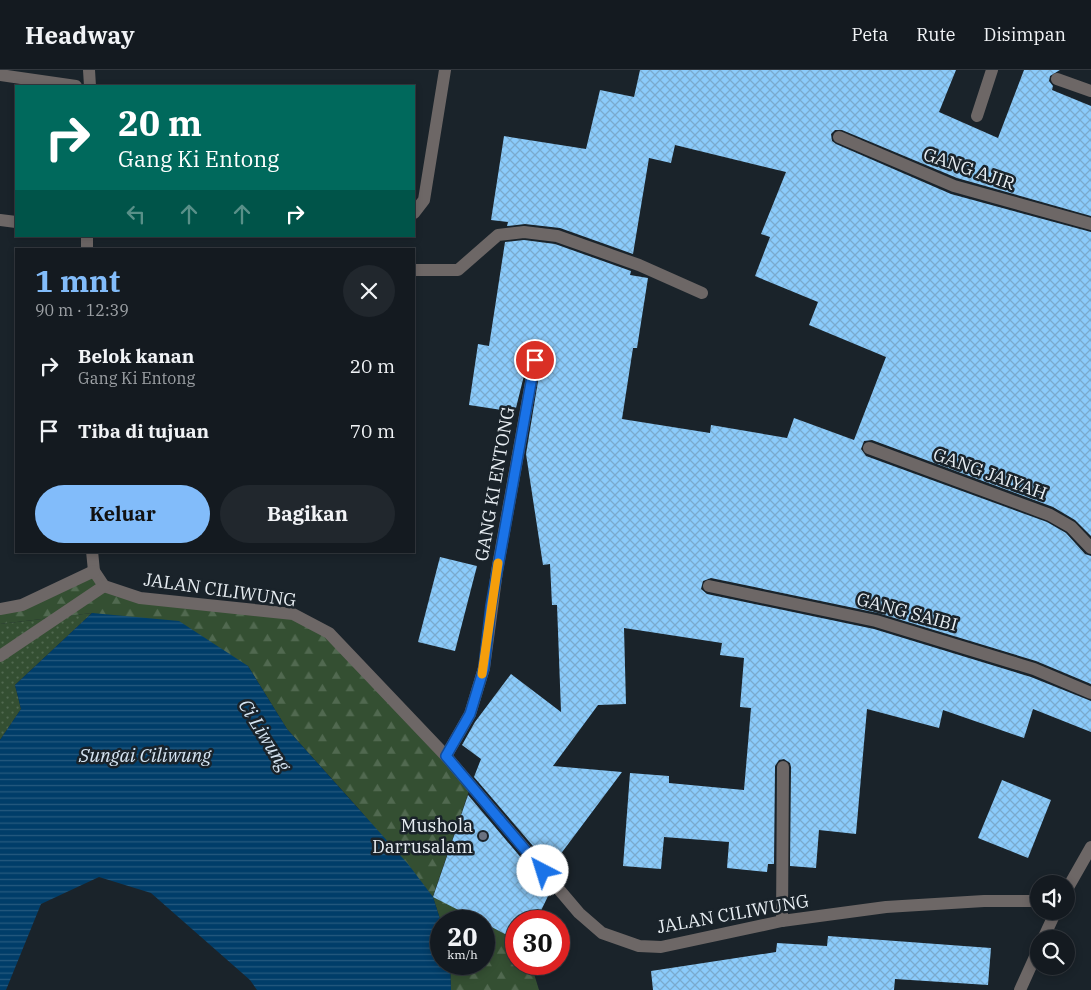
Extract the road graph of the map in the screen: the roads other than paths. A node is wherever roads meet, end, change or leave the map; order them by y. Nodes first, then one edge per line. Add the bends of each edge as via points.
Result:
1 (89, 70) edge
2 (445, 70) edge
3 (992, 70) edge
4 (0, 75) edge
5 (1057, 79) dead end
6 (69, 85) edge
7 (90, 85) edge
8 (1091, 91) edge
9 (977, 116) dead end
10 (839, 138) dead end
11 (415, 212) edge
12 (0, 220) edge
13 (15, 222) edge
14 (1091, 224) edge
15 (415, 270) edge
16 (702, 293) dead end
17 (535, 360) dead end
18 (868, 448) dead end
19 (1091, 548) edge
20 (92, 553) edge
21 (94, 572) junction
22 (104, 586) junction
23 (709, 586) dead end
24 (0, 609) edge
25 (0, 656) edge
26 (1091, 693) edge
27 (446, 756) junction
28 (783, 767) dead end
29 (1091, 847) edge
30 (1075, 875) edge
31 (1030, 901) edge
32 (782, 921) junction
33 (1030, 968) edge
34 (1020, 990) edge

1 - 7 street
2 - 11 street via 424,200
3 - 9 street
4 - 6 street
5 - 8 street
10 - 14 street, GANG AJIR via 954,186
12 - 13 street
15 - 16 street via 458,270 498,235 524,232 566,240 639,265
17 - 27 street, GANG KI ENTONG via 495,580 484,668 470,714
18 - 19 street, GANG JAIYAH via 1050,515 1071,527
20 - 21 street
21 - 22 street
21 - 24 street via 22,605
22 - 25 street
22 - 27 street, JALAN CILIWUNG via 140,598 293,614 329,633
23 - 26 street, GANG SAIBI via 876,620 1034,669
27 - 32 street, JALAN CILIWUNG via 579,914 602,933 639,946 661,947
28 - 32 street
29 - 30 street
31 - 32 street, JALAN CILIWUNG via 886,906
33 - 34 street

